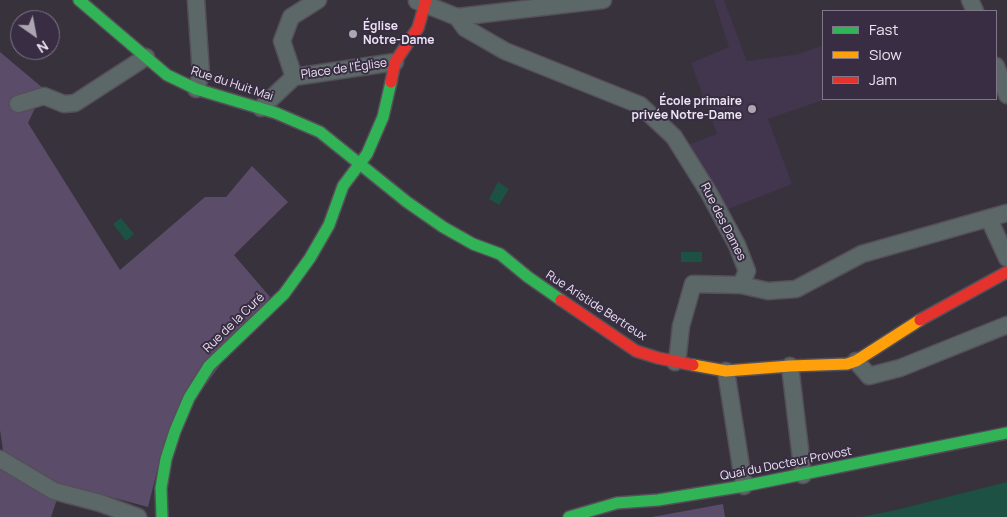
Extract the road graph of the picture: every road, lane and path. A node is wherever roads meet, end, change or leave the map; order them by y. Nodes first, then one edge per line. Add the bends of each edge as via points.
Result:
1 (79, 0) edge
2 (196, 0) edge
3 (318, 0) edge
4 (603, 0) edge
5 (422, 1) edge
6 (457, 17) junction
7 (146, 57) junction
8 (395, 62) junction
9 (997, 69) edge
10 (294, 77) junction
11 (196, 89) junction
12 (1007, 95) edge
13 (18, 104) dead end
14 (261, 108) junction
15 (360, 162) junction
16 (1007, 213) edge
17 (989, 219) junction
18 (1007, 258) edge
19 (1007, 272) edge
20 (742, 285) junction
21 (1007, 325) edge
22 (856, 361) junction
23 (675, 362) junction
24 (790, 366) junction
25 (726, 371) junction
26 (1007, 433) edge
27 (0, 459) edge
28 (803, 475) junction
29 (744, 486) junction
30 (138, 517) edge
31 (162, 517) edge
32 (569, 517) edge

1 - 7 street, Rue du Huit Mai
2 - 11 street via 201,74
3 - 10 street, Place de l'Église via 291,17 282,40
4 - 6 street
5 - 6 street
5 - 8 street, Place de l'Église via 418,28
6 - 20 street, Rue des Dames via 465,28 505,51 640,105 674,137 709,193 737,245 746,271
7 - 11 street, Rue du Huit Mai via 166,75
7 - 13 street via 75,103 64,104 44,96
8 - 10 street, Place de l'Église
8 - 15 street, Place de l'Église via 383,117
9 - 12 street
10 - 14 street, Place de l'Église
11 - 14 street, Rue du Huit Mai
14 - 15 street, Rue du Huit Mai via 320,132
15 - 23 street, Rue Aristide Bertreux via 406,202 473,244 500,254 636,351
15 - 31 street, Rue de la Curé via 343,186 320,241 284,294 209,366 198,381 166,459 161,488
16 - 17 street
17 - 18 street
17 - 20 street via 862,254 796,289 768,291
19 - 22 street, Rue Aristide Bertreux via 906,328
20 - 23 street via 693,284
21 - 22 street via 869,376
22 - 24 street, Rue Aristide Bertreux
23 - 25 street, Rue Aristide Bertreux
24 - 25 street, Rue Aristide Bertreux
24 - 28 street
25 - 29 street
26 - 28 street, Quai du Docteur Provost
27 - 30 street via 54,491
28 - 29 street, Quai du Docteur Provost
29 - 32 street, Quai du Docteur Provost via 618,504

